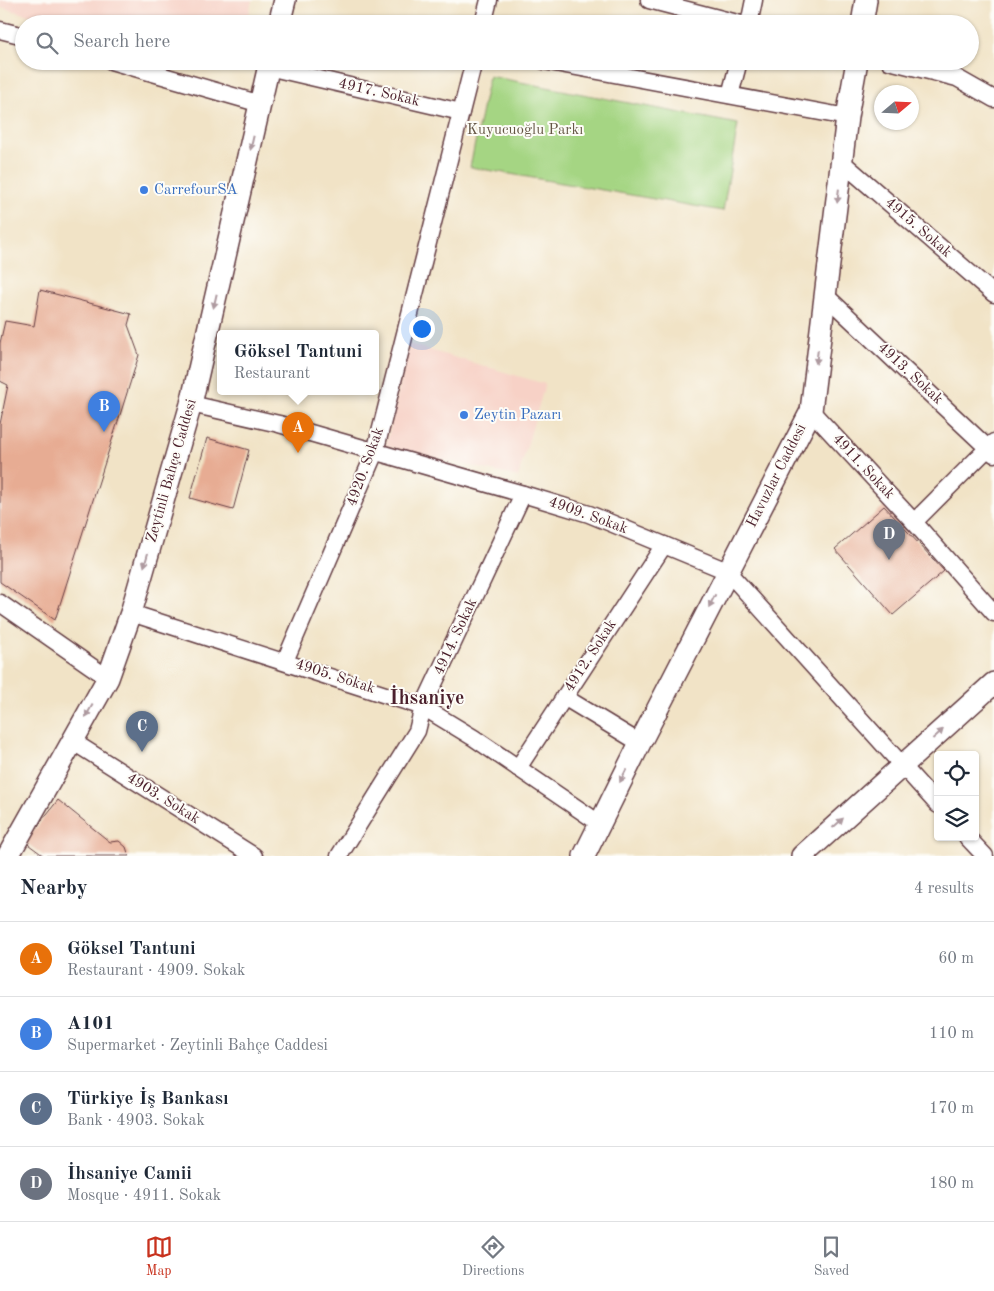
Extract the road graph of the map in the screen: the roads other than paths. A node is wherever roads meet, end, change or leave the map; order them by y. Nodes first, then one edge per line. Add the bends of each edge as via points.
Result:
1 (285, 0) edge
2 (489, 0) edge
3 (649, 0) edge
4 (754, 0) edge
5 (866, 0) edge
6 (281, 15) edge
7 (485, 15) edge
8 (706, 15) edge
9 (751, 15) edge
10 (864, 15) edge
11 (0, 30) edge
12 (15, 34) edge
13 (142, 70) edge
14 (268, 70) edge
15 (293, 70) edge
16 (472, 70) edge
17 (593, 70) edge
18 (737, 70) edge
19 (855, 70) edge
20 (925, 70) edge
21 (730, 95) junction
22 (994, 99) edge
23 (261, 104) junction
24 (461, 112) junction
25 (847, 117) junction
26 (842, 162) junction
27 (994, 294) edge
28 (825, 295) junction
29 (192, 404) junction
30 (811, 411) junction
31 (992, 448) edge
32 (375, 452) junction
33 (523, 494) junction
34 (914, 522) junction
35 (664, 545) junction
36 (727, 571) junction
37 (0, 603) edge
38 (131, 612) junction
39 (994, 613) edge
40 (285, 661) junction
41 (108, 678) junction
42 (994, 683) edge
43 (564, 697) junction
44 (423, 707) junction
45 (72, 741) junction
46 (640, 743) junction
47 (902, 767) junction
48 (518, 768) junction
49 (934, 802) edge
50 (599, 823) junction
51 (971, 841) edge
52 (8, 856) edge
53 (254, 856) edge
54 (339, 856) edge
55 (584, 856) edge
56 (802, 856) edge
57 (985, 856) edge

1 - 6 street
2 - 7 street
3 - 8 street
4 - 9 street
5 - 10 street
11 - 12 street
13 - 23 street
14 - 23 street, Zeytinli Bahçe Caddesi
15 - 24 street, 4917. Sokak
16 - 24 street, 4920. Sokak
17 - 21 street
18 - 21 street
19 - 25 street, Havuzlar Caddesi
20 - 22 street via 957,78
21 - 25 street
23 -> 29 street, Zeytinli Bahçe Caddesi
24 - 32 street, 4920. Sokak
25 - 26 street, Havuzlar Caddesi
26 - 27 street, 4915. Sokak
26 -> 28 street, Havuzlar Caddesi
28 -> 30 street, Havuzlar Caddesi
28 - 31 street, 4913. Sokak
29 - 32 street, 4909. Sokak via 279,424
29 -> 38 street, Zeytinli Bahçe Caddesi
30 - 34 street, 4911. Sokak
30 - 36 street, Havuzlar Caddesi
31 - 34 street
32 - 33 street, 4909. Sokak
32 - 40 street, 4920. Sokak
33 - 35 street, 4909. Sokak via 589,514
33 - 44 street, 4914. Sokak
34 - 39 street, 4911. Sokak
35 - 36 street, 4909. Sokak
35 - 43 street, 4912. Sokak
36 -> 46 street, Havuzlar Caddesi
36 - 47 street, 4909. Sokak
37 - 41 street
38 - 40 street, 4905. Sokak
38 - 41 street, Zeytinli Bahçe Caddesi
40 - 44 street, 4905. Sokak
41 -> 45 street, Zeytinli Bahçe Caddesi
47 -> 42 street
43 - 46 street
43 - 48 street, 4912. Sokak
44 - 48 street, 4905. Sokak
44 - 54 street, 4914. Sokak via 417,731
45 - 52 street, Zeytinli Bahçe Caddesi
45 - 53 street, 4903. Sokak
46 -> 50 street, Havuzlar Caddesi
47 - 49 street, 4909. Sokak
56 -> 47 street
48 - 50 street, 4905. Sokak
50 - 55 street, Havuzlar Caddesi
51 - 57 street

